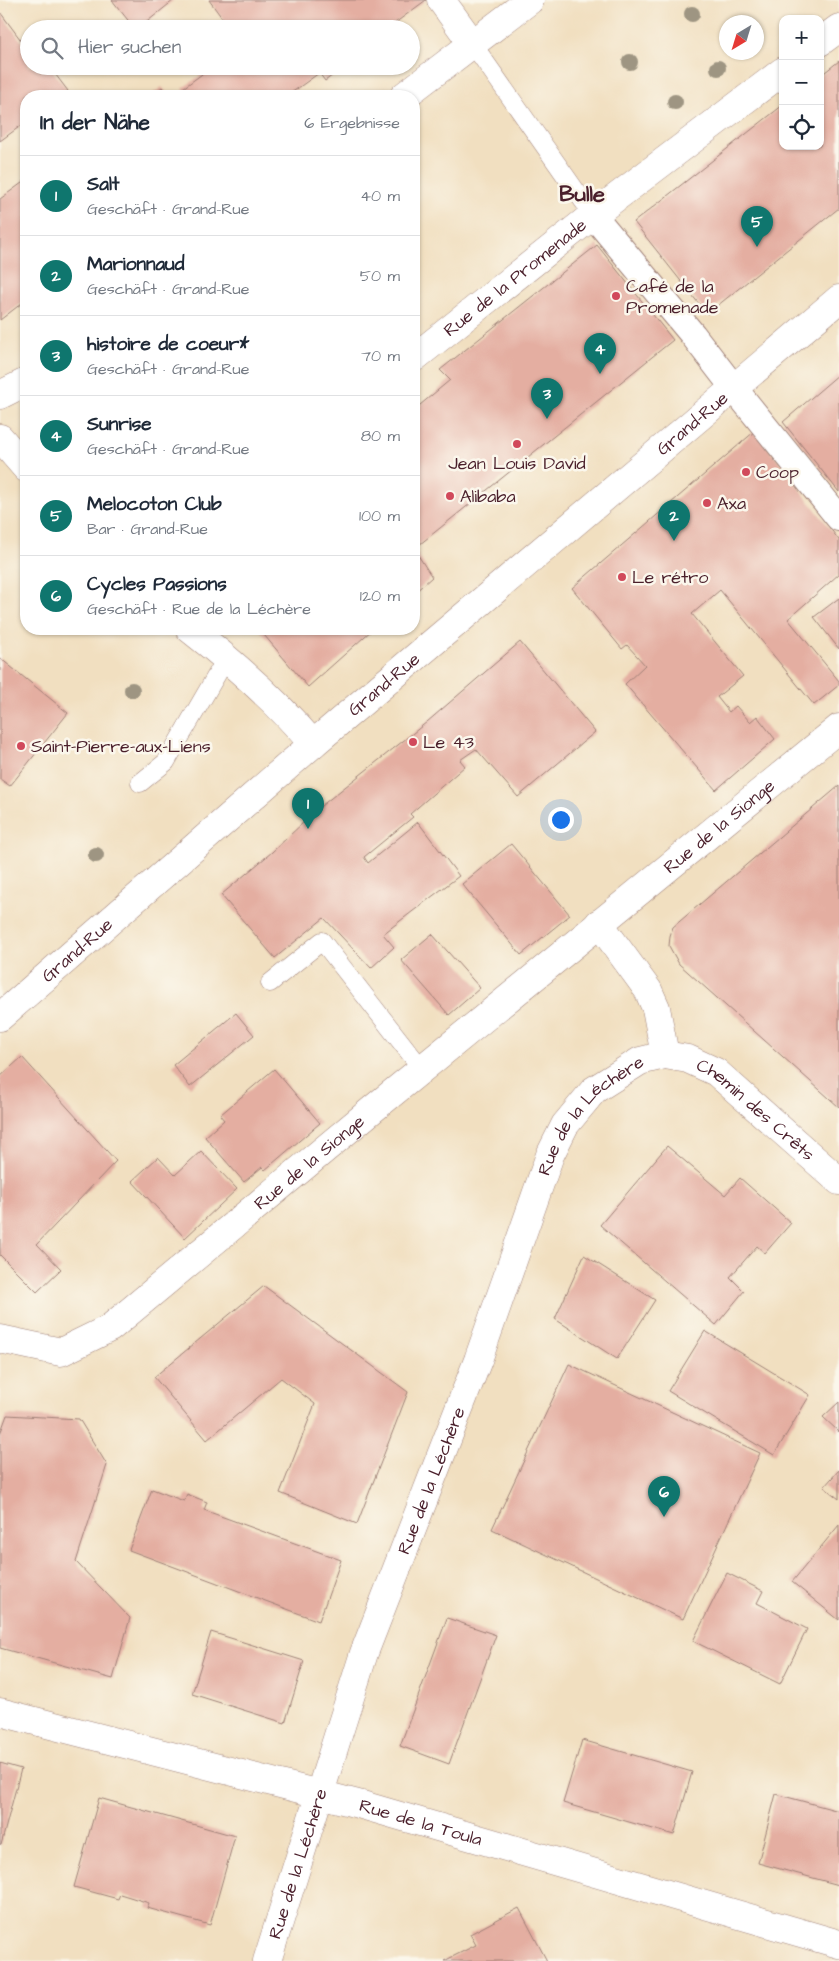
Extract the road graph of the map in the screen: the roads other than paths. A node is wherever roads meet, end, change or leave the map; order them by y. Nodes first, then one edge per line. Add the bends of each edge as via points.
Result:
1 (441, 0) edge
2 (530, 0) edge
3 (839, 28) edge
4 (824, 39) edge
5 (472, 43) junction
6 (779, 73) edge
7 (412, 90) edge
8 (593, 215) junction
9 (839, 298) edge
10 (420, 353) edge
11 (20, 385) edge
12 (732, 387) junction
13 (0, 395) edge
14 (0, 438) edge
15 (20, 461) edge
16 (839, 518) edge
17 (198, 635) edge
18 (227, 657) junction
19 (839, 728) edge
20 (313, 744) junction
21 (140, 782) dead end
22 (599, 923) junction
23 (270, 983) dead end
24 (0, 1017) edge
25 (665, 1055) junction
26 (422, 1069) junction
27 (839, 1181) edge
28 (0, 1339) edge
29 (0, 1712) edge
30 (321, 1795) junction
31 (839, 1944) edge
32 (267, 1961) edge

1 - 5 street
2 - 5 street
3 - 4 street
5 - 7 street
5 - 8 lane
6 - 8 street, Rue de la Promenade
8 - 10 street, Rue de la Promenade
8 - 12 street
9 - 12 street, Grand-Rue
11 - 13 street
12 - 16 street
12 - 20 street, Grand-Rue
14 - 15 street
17 - 18 street
18 - 20 street via 281,706
18 - 21 lane via 166,762
19 - 22 street, Rue de la Sionge
20 - 24 street, Grand-Rue
22 - 25 street via 648,990 656,1008
22 - 26 street, Rue de la Sionge
23 - 26 lane via 322,941
25 - 27 street, Chemin des Crêts via 688,1059 716,1072
25 - 30 street, Rue de la Léchère via 640,1061 594,1090 565,1125 550,1155 478,1360 364,1653
26 - 28 street, Rue de la Sionge via 110,1328 61,1352
29 - 30 street, Rue de la Toula
30 - 31 street, Rue de la Toula
30 - 32 street, Rue de la Léchère

